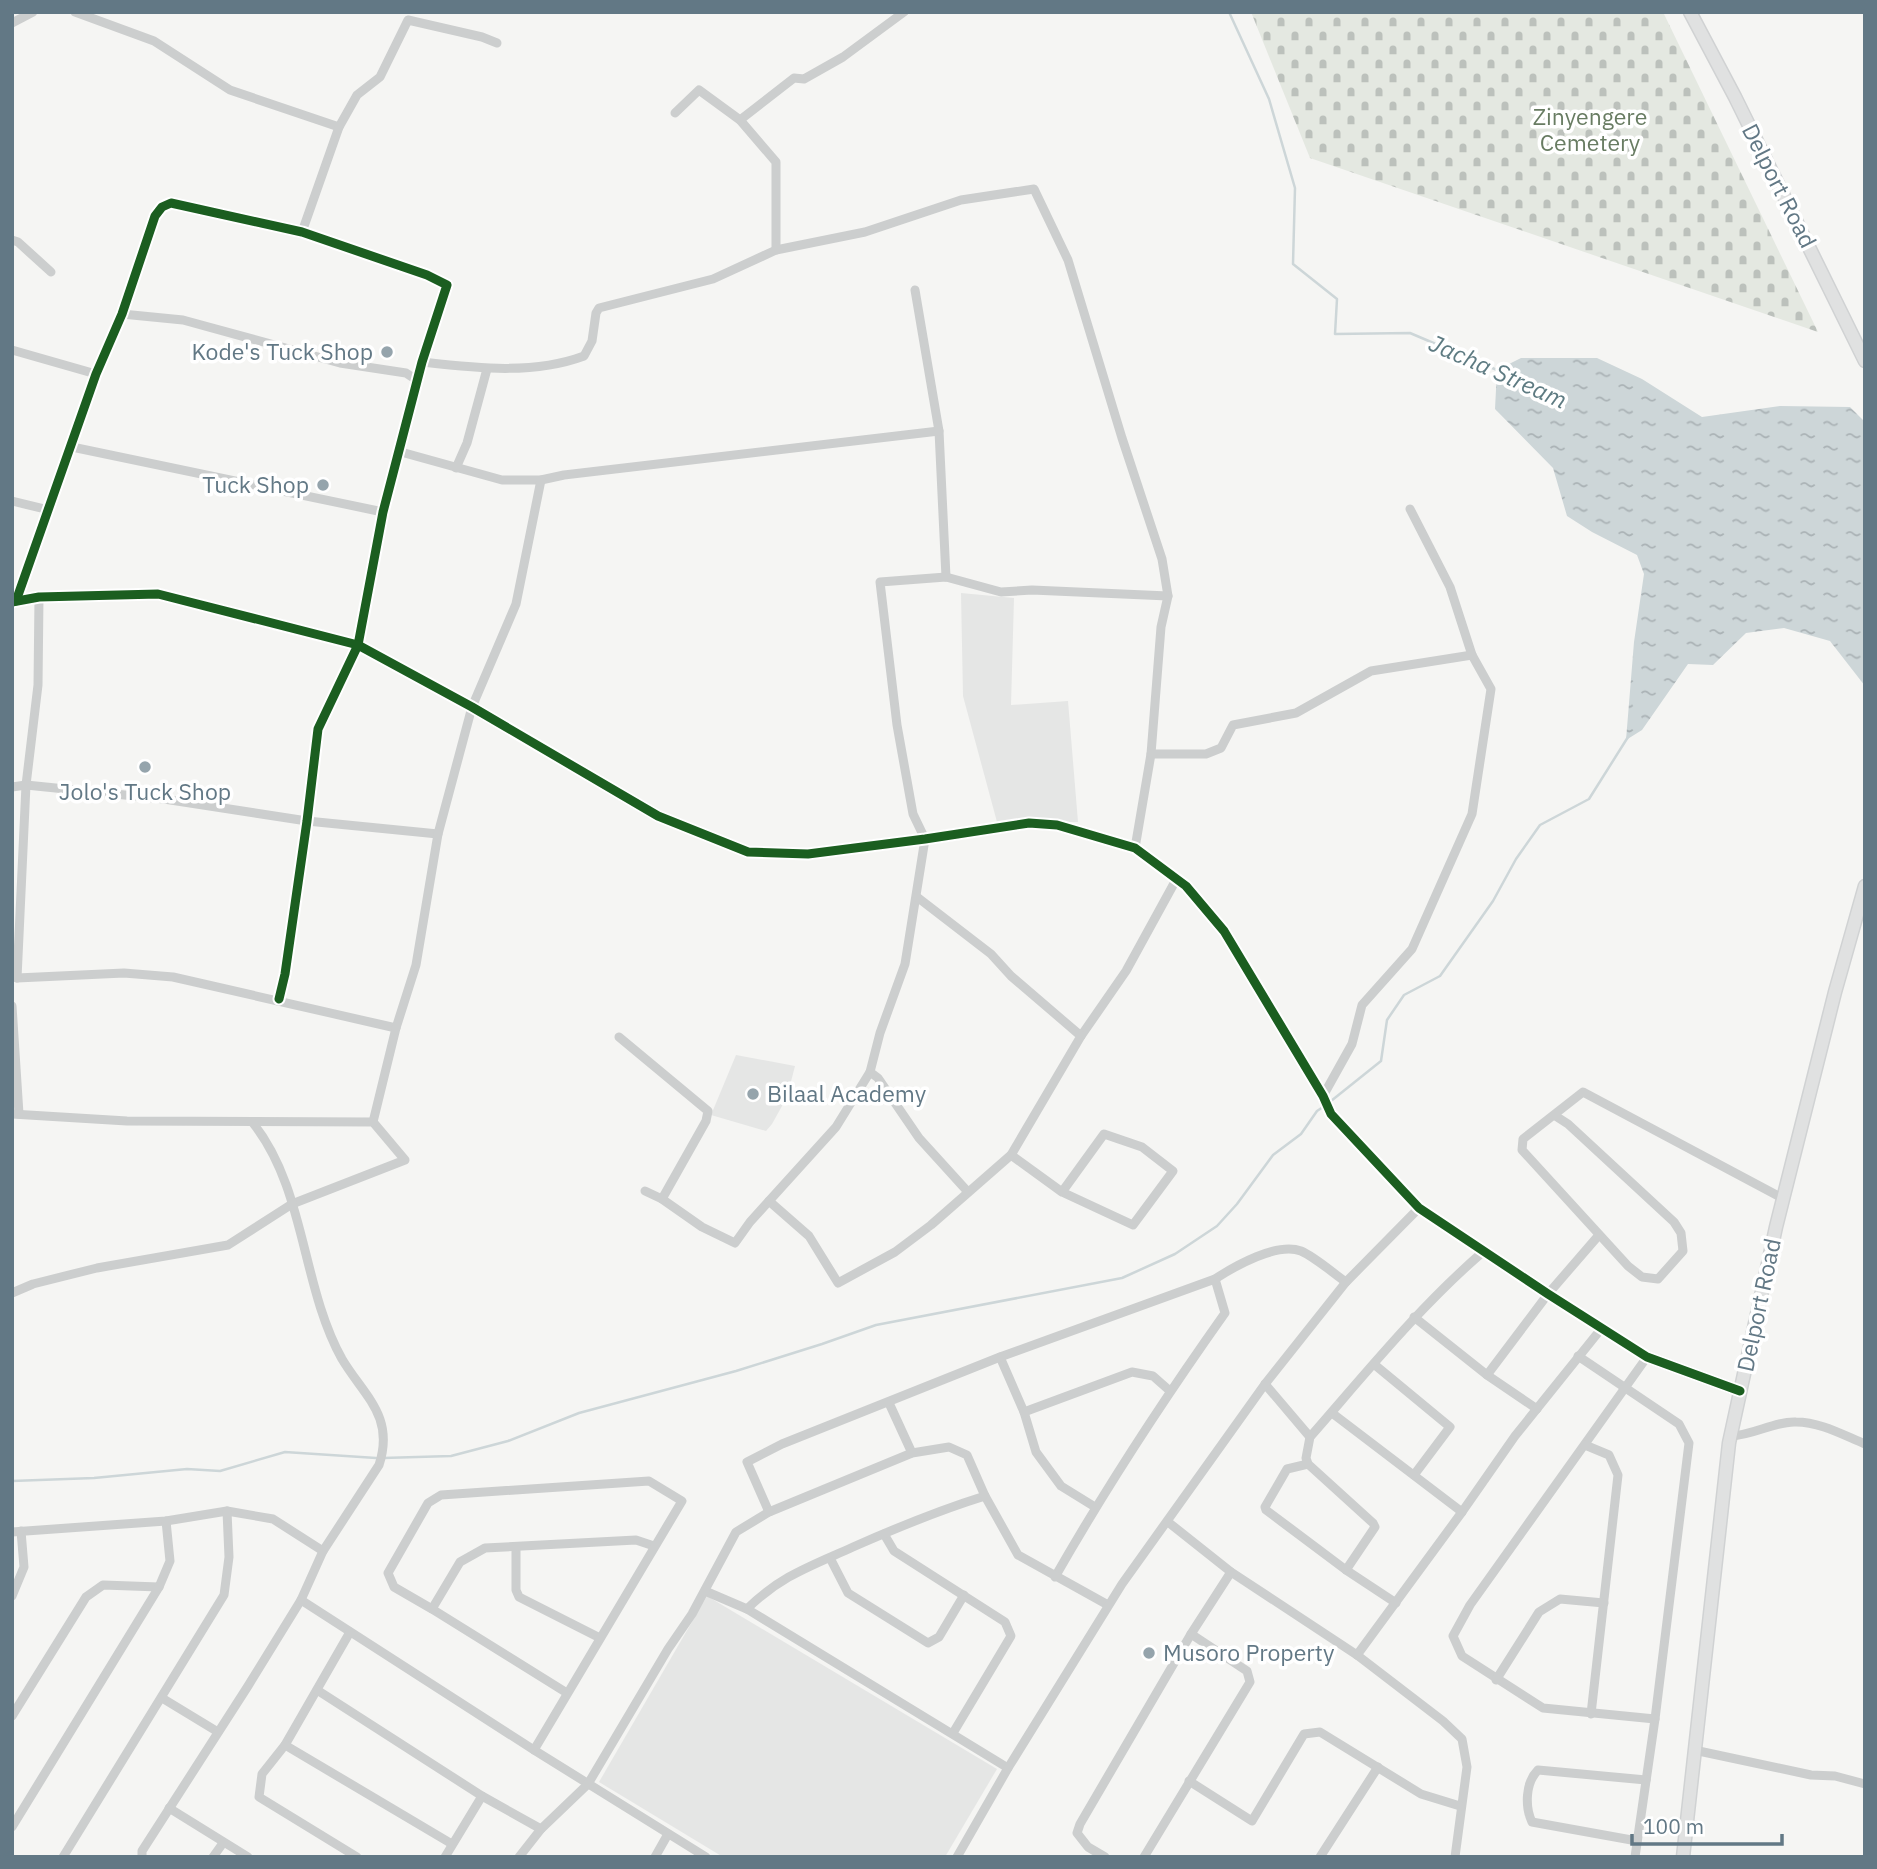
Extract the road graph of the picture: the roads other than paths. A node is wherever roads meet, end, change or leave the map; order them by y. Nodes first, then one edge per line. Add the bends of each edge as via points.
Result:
1 (33, 12) edge
2 (75, 12) edge
3 (904, 12) edge
4 (1690, 12) edge
5 (12, 23) edge
6 (497, 43) dead end
7 (675, 113) dead end
8 (740, 120) junction
9 (339, 127) junction
10 (302, 232) junction
11 (12, 240) edge
12 (776, 250) junction
13 (51, 272) dead end
14 (915, 290) dead end
15 (122, 314) junction
16 (12, 350) edge
17 (1865, 361) edge
18 (422, 362) junction
19 (488, 369) junction
20 (96, 374) junction
21 (418, 381) junction
22 (939, 430) junction
23 (72, 447) junction
24 (401, 452) junction
25 (456, 468) junction
26 (541, 480) junction
27 (12, 501) edge
28 (1410, 509) dead end
29 (49, 510) junction
30 (383, 512) junction
31 (946, 577) junction
32 (1168, 596) junction
33 (39, 597) junction
34 (14, 602) edge
35 (358, 645) junction
36 (1472, 654) junction
37 (472, 707) junction
38 (1151, 754) junction
39 (26, 785) junction
40 (12, 787) edge
41 (307, 821) junction
42 (438, 834) junction
43 (925, 839) junction
44 (1135, 848) junction
45 (1177, 878) junction
46 (1865, 886) edge
47 (917, 897) junction
48 (15, 977) edge
49 (279, 999) junction
50 (12, 1006) edge
51 (396, 1028) junction
52 (1080, 1036) junction
53 (619, 1037) dead end
54 (870, 1072) junction
55 (1324, 1096) junction
56 (15, 1114) edge
57 (1554, 1115) junction
58 (373, 1122) junction
59 (253, 1123) junction
60 (1011, 1154) junction
61 (645, 1191) dead end
62 (968, 1192) junction
63 (1062, 1192) junction
64 (662, 1199) junction
65 (1784, 1199) junction
66 (769, 1201) junction
67 (292, 1204) junction
68 (1419, 1208) junction
69 (1599, 1235) junction
70 (1484, 1251) junction
71 (1215, 1279) junction
72 (1346, 1282) junction
73 (12, 1293) edge
74 (1548, 1294) junction
75 (1414, 1317) junction
76 (1601, 1329) junction
77 (1578, 1356) junction
78 (1000, 1357) junction
79 (1647, 1357) junction
80 (1375, 1366) junction
81 (1487, 1375) junction
82 (1265, 1384) junction
83 (1627, 1388) junction
84 (1170, 1391) junction
85 (1740, 1391) junction
86 (889, 1403) junction
87 (1537, 1409) junction
88 (1024, 1412) junction
89 (1332, 1413) junction
90 (1731, 1436) junction
91 (1310, 1437) junction
92 (1865, 1444) edge
93 (1585, 1445) junction
94 (912, 1453) junction
95 (1308, 1464) junction
96 (1414, 1475) junction
97 (985, 1496) junction
98 (1095, 1507) junction
99 (227, 1511) junction
100 (769, 1512) junction
101 (1462, 1512) junction
102 (166, 1521) junction
103 (1168, 1522) junction
104 (17, 1531) edge
105 (884, 1534) junction
106 (654, 1546) junction
107 (516, 1547) junction
108 (323, 1551) junction
109 (830, 1558) junction
110 (1346, 1570) junction
111 (1231, 1572) junction
112 (1055, 1577) junction
113 (159, 1587) junction
114 (705, 1591) junction
115 (964, 1595) junction
116 (12, 1596) edge
117 (301, 1600) junction
118 (1396, 1603) junction
119 (1604, 1603) junction
120 (1108, 1605) junction
121 (432, 1609) junction
122 (747, 1609) junction
123 (350, 1632) junction
124 (1191, 1634) junction
125 (600, 1638) junction
126 (1357, 1655) junction
127 (1496, 1679) junction
128 (317, 1690) junction
129 (568, 1693) junction
130 (162, 1698) junction
131 (1591, 1714) junction
132 (12, 1716) edge
133 (1655, 1719) junction
134 (218, 1732) junction
135 (953, 1733) junction
136 (285, 1745) junction
137 (534, 1750) junction
138 (1694, 1750) junction
139 (1378, 1767) junction
140 (1008, 1768) junction
141 (1646, 1780) junction
142 (1189, 1781) junction
143 (588, 1784) junction
144 (1865, 1784) edge
145 (482, 1796) junction
146 (1460, 1806) junction
147 (169, 1808) junction
148 (12, 1828) edge
149 (541, 1829) junction
150 (668, 1834) junction
151 (1637, 1841) junction
152 (223, 1843) junction
153 (452, 1844) junction
154 (63, 1857) edge
155 (142, 1857) edge
156 (213, 1857) edge
157 (248, 1857) edge
158 (357, 1857) edge
159 (445, 1857) edge
160 (519, 1857) edge
161 (655, 1857) edge
162 (706, 1857) edge
163 (957, 1857) edge
164 (1105, 1857) edge
165 (1144, 1857) edge
166 (1320, 1857) edge
167 (1455, 1857) edge
168 (1635, 1857) edge
169 (1683, 1857) edge

1 - 5 street
2 - 9 street via 154,41 230,90
3 - 8 street via 843,57 804,79 793,78
4 - 17 main road, Delport Road
6 - 9 street via 408,20 380,78 357,95
7 - 8 street via 699,90
8 - 12 street via 776,162
9 - 10 street
10 - 15 street via 171,203 162,207
10 - 18 street via 447,285
11 - 13 street
12 - 19 street via 713,279 599,308 584,356 564,364
12 - 32 street via 864,232 961,200 1034,189 1068,260 1163,559
14 - 22 street
15 - 20 street
15 - 21 street via 183,320 340,363 406,373
16 - 20 street
18 - 19 street
18 - 21 street
19 - 25 street
20 - 23 street
21 - 24 street
22 - 26 street
22 - 31 street
23 - 29 street
23 - 30 street
24 - 25 street
24 - 30 street
25 - 26 street via 502,480
26 - 37 street via 516,604
27 - 29 street
28 - 36 street via 1450,587
29 - 34 street
30 - 35 street
31 - 32 street via 1001,592
31 - 43 street via 880,582 897,725 913,814
32 - 38 street via 1161,627
33 - 34 street
33 - 35 street via 159,594
33 - 39 street via 38,685
35 - 37 street
35 - 41 street via 318,729
36 - 38 street via 1371,671 1296,713 1233,725 1221,748 1206,754
36 - 55 street via 1492,689 1472,814 1412,949 1362,1005 1352,1044
37 - 42 street
37 - 43 street via 658,817 748,852 808,854
38 - 44 street
39 - 40 street
39 - 41 street via 164,799
39 - 48 street
41 - 42 street
41 - 49 street
42 - 51 street via 416,965
43 - 44 street via 1029,823 1057,825
43 - 47 street
44 - 45 street
45 - 52 street via 1126,971
45 - 55 street via 1224,931
46 - 65 main road, Delport Road
47 - 52 street via 991,954
47 - 54 street via 905,964
48 - 49 street via 173,976
49 - 51 street
50 - 56 street
51 - 58 street
52 - 60 street
53 - 64 street via 708,1111
54 - 62 street via 919,1138
54 - 66 street via 836,1127
55 - 68 street via 1331,1114
56 - 59 street via 127,1122
57 - 65 street via 1583,1092
57 - 69 street via 1523,1139 1522,1150
57 - 69 street via 1674,1222 1681,1233 1682,1251 1658,1279 1642,1277
58 - 59 street
58 - 67 street via 405,1160
59 - 67 street via 268,1142
60 - 62 street
60 - 63 street
61 - 64 street
62 - 66 street via 895,1252 838,1283 808,1236
63 - 63 street via 1133,1225 1172,1171 1142,1147 1104,1134
64 - 66 street via 735,1243
65 - 85 main road, Delport Road
67 - 73 street via 228,1245 97,1268
67 - 108 street via 324,1316 342,1358 373,1400 385,1437 379,1465
68 - 70 street
68 - 72 street
69 - 74 street
70 - 74 street
70 - 75 street
71 - 72 street via 1243,1261 1287,1249 1301,1251
71 - 78 street
71 - 84 street via 1225,1313
72 - 82 street
74 - 76 street
74 - 81 street
75 - 80 street
75 - 81 street
76 - 77 street
76 - 79 street
77 - 83 street
77 - 87 street
78 - 86 street
78 - 88 street
79 - 83 street
79 - 85 street
80 - 89 street
80 - 96 street via 1450,1427
81 - 87 street
82 - 91 street
82 - 103 street
83 - 93 street
83 - 133 street via 1679,1424 1689,1443
84 - 88 street via 1153,1376 1132,1372
84 - 98 street
85 - 90 main road, Delport Road
86 - 94 street
86 - 100 street via 747,1462
87 - 101 street
88 - 98 street via 1037,1452 1061,1486
89 - 91 street
89 - 96 street
90 - 92 street via 1795,1421 1825,1427
90 - 138 main road, Delport Road
91 - 95 street
93 - 119 street via 1609,1455 1618,1475
93 - 127 street via 1470,1605 1453,1636 1462,1656
94 - 97 street via 949,1447 967,1455
94 - 100 street
95 - 110 street via 1375,1527
95 - 110 street via 1287,1469 1266,1510
96 - 101 street
97 - 105 street
97 - 112 street via 1018,1555
98 - 112 street
99 - 102 street
99 - 108 street via 273,1519
99 - 130 street via 229,1557 224,1595
100 - 114 street via 736,1532
101 - 118 street
102 - 104 street
102 - 113 street via 170,1561
103 - 111 street
103 - 120 street
104 - 116 street via 24,1567
105 - 109 street
105 - 115 street via 894,1551
106 - 107 street via 636,1540
106 - 121 street via 682,1501 649,1481 441,1495 428,1503 388,1573 394,1587
106 - 125 street
107 - 121 street via 485,1548 460,1562
107 - 125 street via 519,1597
108 - 117 street
109 - 115 street via 848,1593 928,1643 939,1637
109 - 122 street via 791,1574
110 - 118 street
111 - 124 street
111 - 126 street
112 - 120 street
113 - 132 street via 103,1585 86,1597
113 - 148 street
114 - 122 street
114 - 143 street
115 - 135 street via 1005,1622 1011,1636
117 - 123 street
117 - 134 street
118 - 126 street
119 - 127 street via 1560,1599 1539,1612
119 - 131 street
120 - 140 street
121 - 129 street
122 - 135 street
123 - 128 street
123 - 137 street
124 - 142 street via 1247,1671 1250,1682
124 - 164 street via 1080,1824 1077,1833
125 - 129 street
126 - 146 street via 1462,1739 1467,1767
127 - 131 street via 1544,1708
128 - 136 street
128 - 145 street
129 - 137 street
130 - 134 street
130 - 154 street
131 - 133 street
133 - 141 street
134 - 147 street
135 - 140 street
136 - 153 street
136 - 158 street via 262,1774 259,1797
137 - 143 street
138 - 144 street
138 - 169 main road, Delport Road
139 - 142 street via 1320,1732 1304,1734 1251,1821
139 - 146 street via 1421,1794
139 - 166 street
140 - 163 street
141 - 151 street
141 - 151 street via 1538,1770 1527,1799 1532,1822
142 - 165 street
143 - 149 street
143 - 150 street
145 - 149 street
145 - 153 street
146 - 167 street
147 - 152 street
147 - 155 street
149 - 160 street
150 - 161 street
150 - 162 street
151 - 168 street
152 - 156 street
152 - 157 street
153 - 159 street

